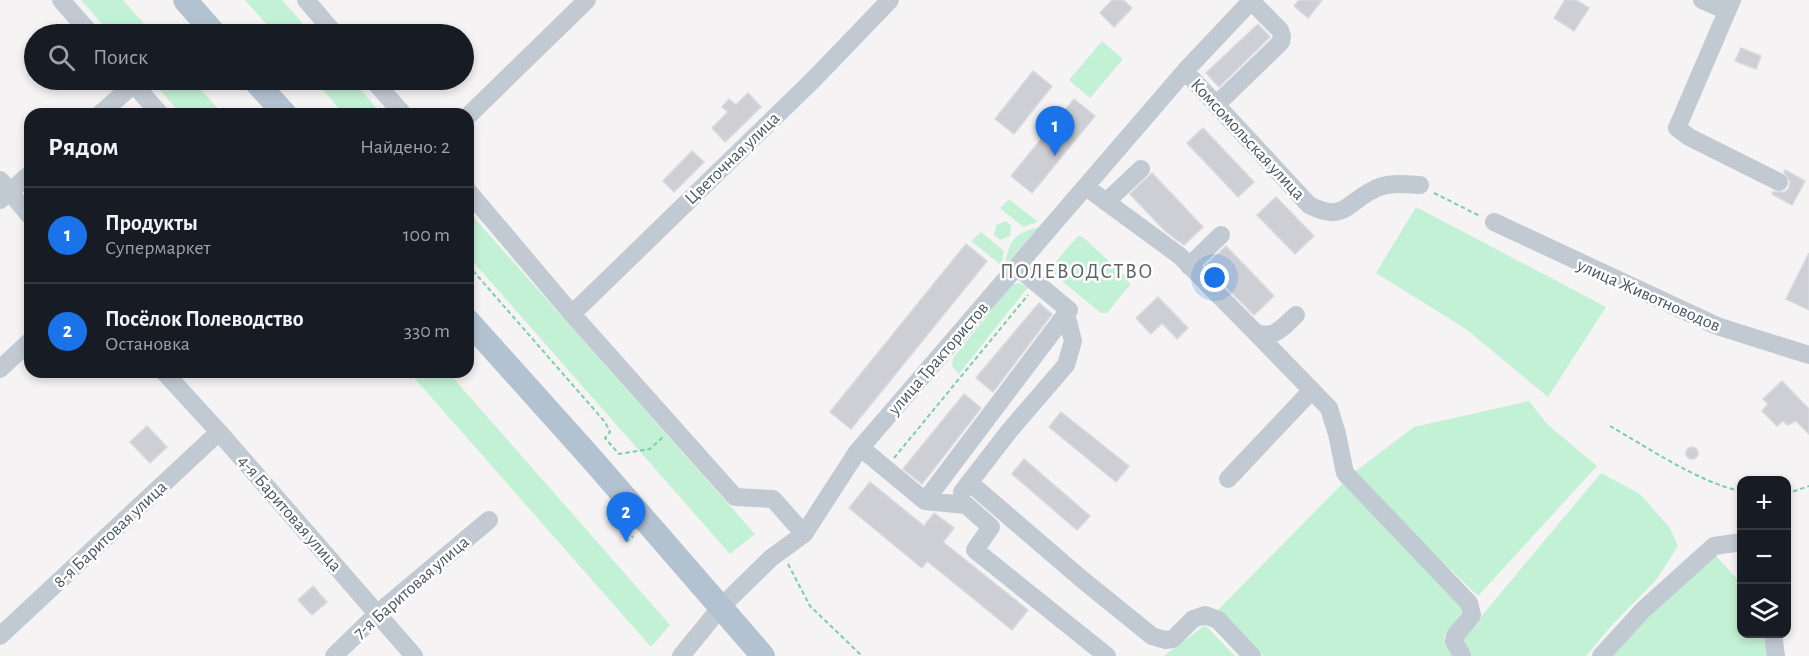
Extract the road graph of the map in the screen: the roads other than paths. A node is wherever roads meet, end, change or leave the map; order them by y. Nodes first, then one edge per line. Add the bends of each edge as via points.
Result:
1 (61, 0) edge
2 (185, 0) edge
3 (306, 0) edge
4 (587, 0) edge
5 (890, 0) edge
6 (1252, 0) edge
7 (1702, 0) edge
8 (1730, 6) edge
9 (82, 24) edge
10 (206, 24) edge
11 (326, 24) edge
12 (1185, 71) junction
13 (124, 90) edge
14 (139, 90) edge
15 (263, 90) edge
16 (382, 90) edge
17 (1216, 105) junction
18 (106, 108) edge
19 (155, 108) edge
20 (280, 108) edge
21 (398, 108) edge
22 (474, 110) edge
23 (1141, 169) dead end
24 (24, 178) edge
25 (1779, 182) dead end
26 (1420, 185) road end
27 (1086, 187) junction
28 (3, 190) edge
29 (474, 198) edge
30 (1106, 202) junction
31 (24, 210) edge
32 (1494, 222) road end
33 (1221, 235) dead end
34 (1189, 266) junction
35 (1017, 267) junction
36 (572, 314) junction
37 (1066, 314) junction
38 (1296, 315) dead end
39 (474, 328) edge
40 (1255, 332) junction
41 (24, 347) edge
42 (1809, 356) edge
43 (0, 369) edge
44 (170, 378) edge
45 (1312, 390) junction
46 (219, 432) junction
47 (861, 448) junction
48 (1228, 480) dead end
49 (970, 483) junction
50 (925, 501) junction
51 (960, 504) junction
52 (489, 520) dead end
53 (804, 534) junction
54 (1737, 543) edge
55 (721, 607) junction
56 (377, 614) junction
57 (0, 636) edge
58 (1774, 638) edge
59 (334, 656) edge
60 (414, 656) edge
61 (681, 656) edge
62 (763, 656) edge
63 (1107, 656) edge
64 (1252, 656) edge
65 (1462, 656) edge
66 (1601, 656) edge
67 (1776, 656) edge

1 - 9 street
2 - 10 main road
3 - 11 street
4 - 22 street
5 - 36 street, Цветочная улица
6 - 12 street, улица Трактористов
6 - 17 street via 1280,30 1281,42
7 - 8 street
8 - 25 street via 1677,128
12 - 17 street, Комсомольская улица
12 - 27 street, улица Трактористов
13 - 18 street
14 - 19 street
15 - 20 main road
16 - 21 street
17 - 26 street, Комсомольская улица via 1309,205 1328,212 1346,209 1373,189 1394,184
23 - 30 street
24 - 28 street
27 - 30 street
27 - 35 street, улица Трактористов
28 - 31 street
29 - 36 street
30 - 34 street
32 - 42 street, улица Животноводов via 1717,327
33 - 34 street
34 - 40 street
35 - 37 street via 1069,310
35 - 47 street, улица Трактористов
36 - 53 street via 735,497 773,499
37 - 49 street via 1073,341 1065,365
37 - 50 street
38 - 40 street via 1271,335
39 - 55 main road
40 - 45 street
41 - 43 street
44 - 46 street, 4-я Баритовая улица
45 - 48 street
45 - 65 street via 1329,408 1345,472 1469,603 1472,615 1454,641
46 - 56 street, 4-я Баритовая улица
46 - 57 street, 8-я Баритовая улица
47 - 50 street
47 - 53 street, улица Трактористов
49 - 51 street via 960,494
49 - 64 street via 1152,636 1173,639 1193,620 1205,615 1218,620
50 - 51 street
51 - 63 street via 991,527 975,550
52 - 56 street, 7-я Баритовая улица
53 - 55 street, улица Трактористов via 771,558
54 - 66 street via 1714,546 1643,610
55 - 61 street, улица Трактористов
55 - 62 main road
56 - 59 street, 7-я Баритовая улица
56 - 60 street, 4-я Баритовая улица
58 - 67 street

